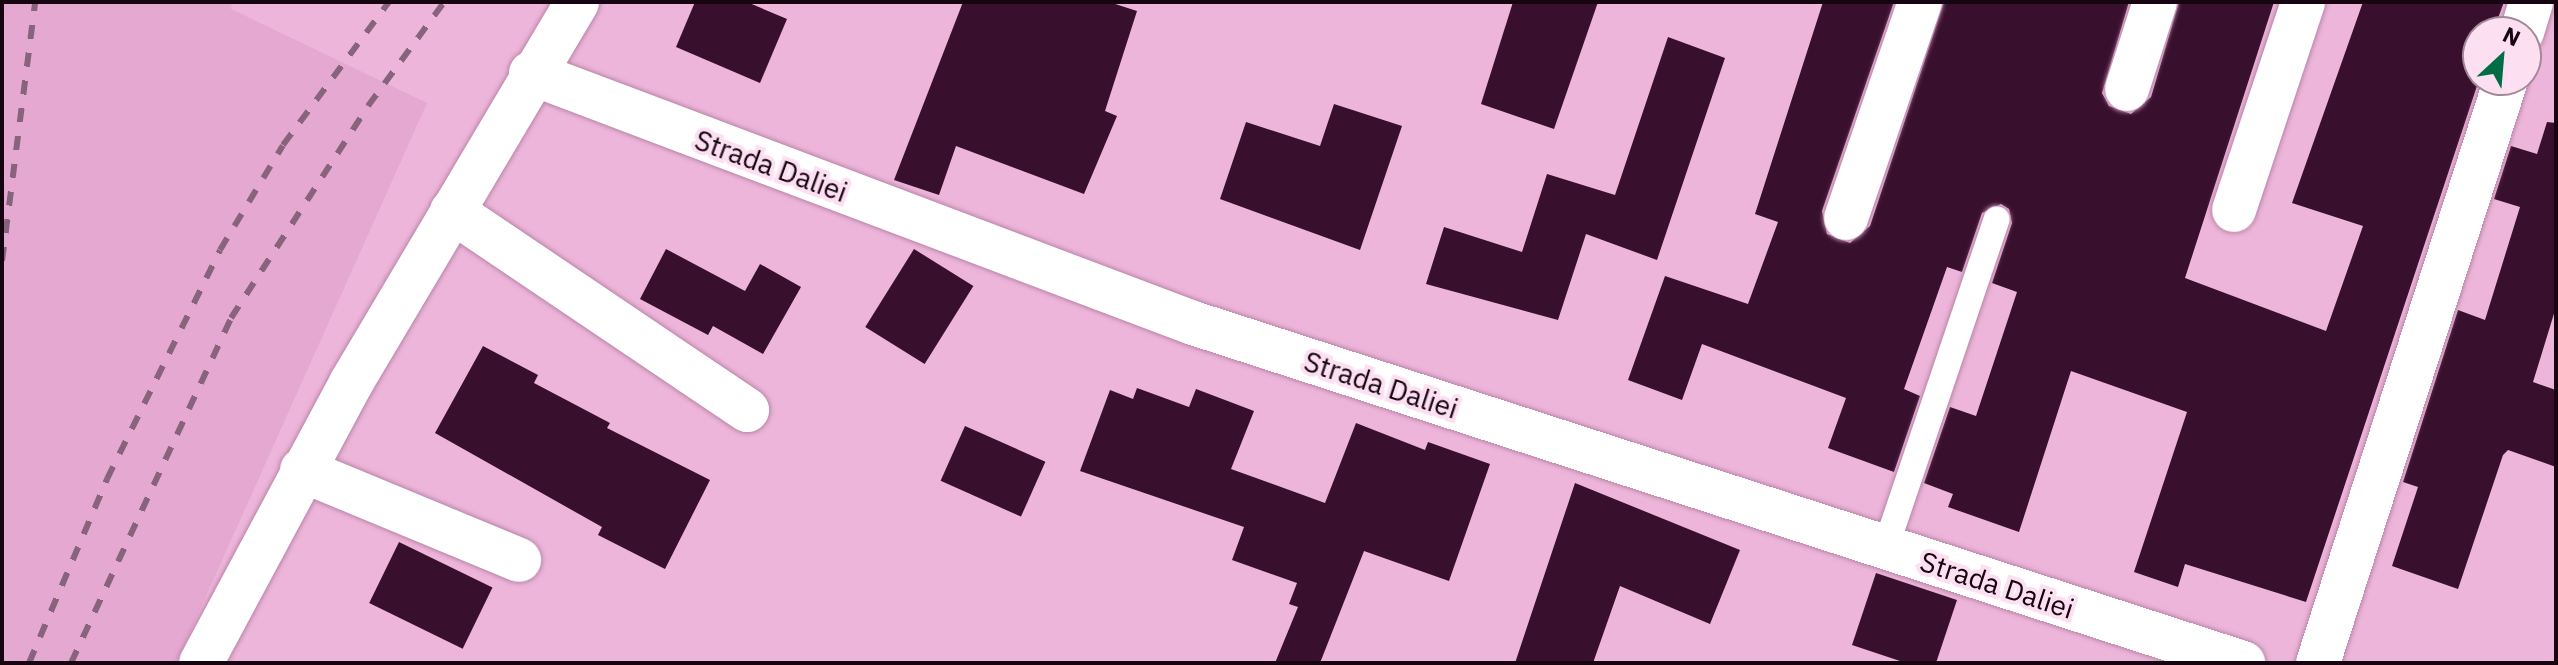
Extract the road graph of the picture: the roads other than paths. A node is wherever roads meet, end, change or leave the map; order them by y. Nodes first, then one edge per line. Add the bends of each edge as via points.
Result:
1 (577, 2) edge
2 (1920, 2) edge
3 (2155, 2) edge
4 (2303, 2) edge
5 (531, 73) junction
6 (2127, 89) dead end
7 (2501, 96) edge
8 (2234, 210) dead end
9 (452, 211) junction
10 (1846, 218) dead end
11 (1997, 219) dead end
12 (747, 410) dead end
13 (302, 470) junction
14 (1885, 549) junction
15 (519, 560) dead end
16 (201, 663) edge
17 (2243, 663) edge
18 (2318, 663) edge

1 - 5 street
2 - 10 street
3 - 6 street
4 - 8 street
5 - 9 street
5 - 14 street, Strada Daliei via 1193,323
7 - 18 street
9 - 12 street
9 - 13 street
11 - 14 lane
13 - 15 street
13 - 16 street
14 - 17 street, Strada Daliei

